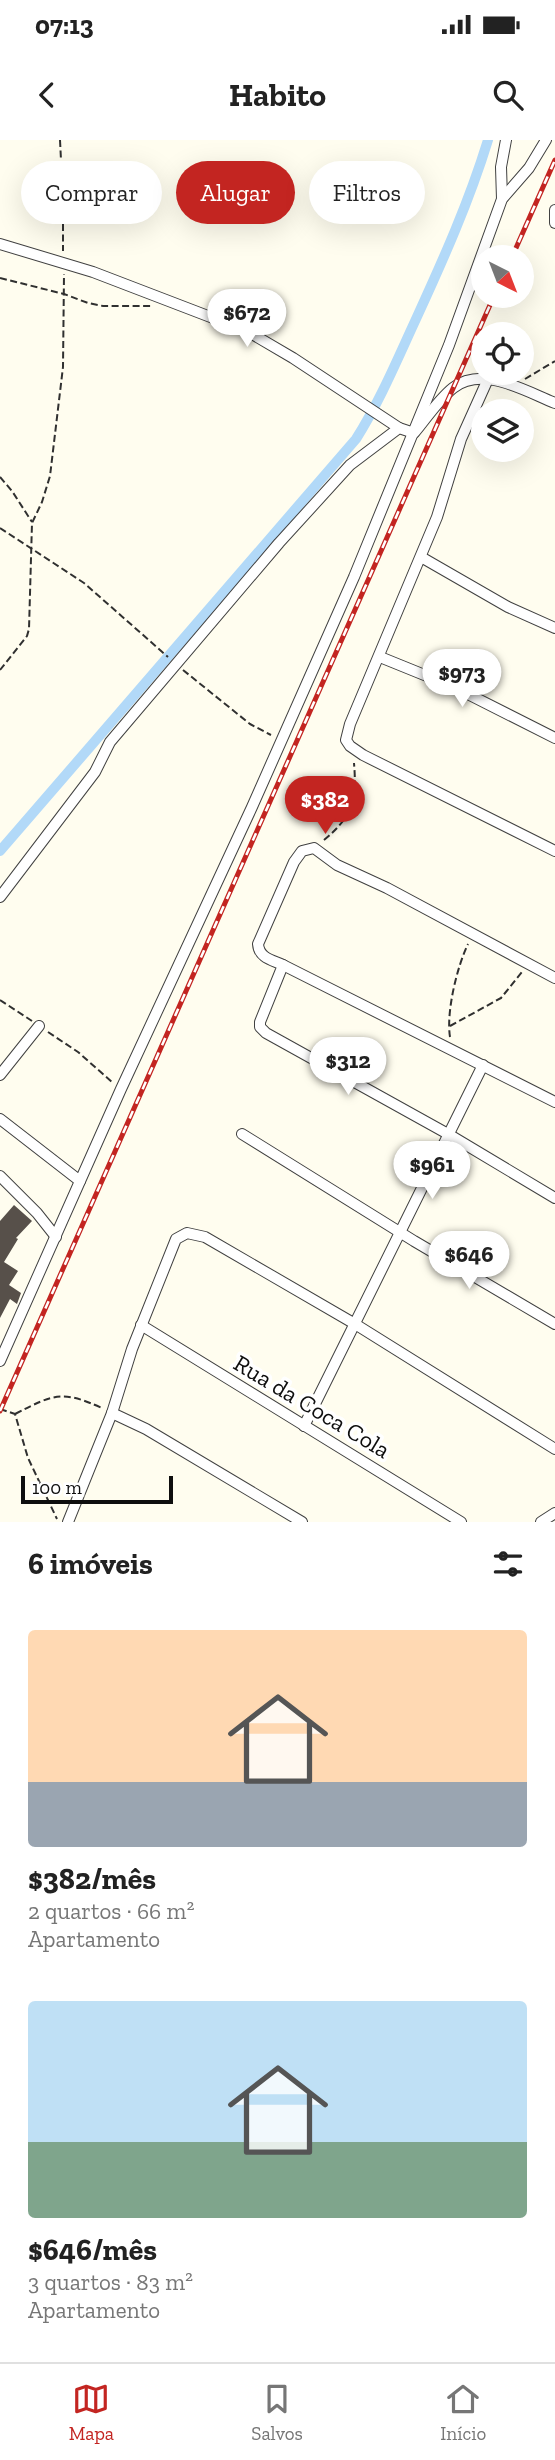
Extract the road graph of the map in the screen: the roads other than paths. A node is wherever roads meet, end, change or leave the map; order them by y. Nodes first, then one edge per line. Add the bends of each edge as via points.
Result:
1 (506, 140) edge
2 (546, 140) edge
3 (502, 199) junction
4 (555, 210) edge
5 (555, 222) edge
6 (0, 244) edge
7 (471, 379) edge
8 (485, 385) edge
9 (509, 385) edge
10 (555, 403) edge
11 (399, 428) junction
12 (414, 433) junction
13 (421, 557) junction
14 (555, 628) edge
15 (380, 657) junction
16 (555, 738) edge
17 (555, 851) edge
18 (0, 897) edge
19 (283, 965) junction
20 (555, 978) edge
21 (38, 1026) road end
22 (483, 1065) junction
23 (0, 1075) edge
24 (555, 1102) edge
25 (0, 1119) edge
26 (242, 1134) dead end
27 (448, 1134) junction
28 (0, 1176) edge
29 (80, 1181) junction
30 (555, 1198) edge
31 (399, 1232) junction
32 (56, 1237) junction
33 (355, 1324) junction
34 (555, 1324) edge
35 (141, 1325) junction
36 (0, 1361) edge
37 (112, 1413) junction
38 (304, 1426) junction
39 (555, 1449) edge
40 (555, 1513) edge
41 (68, 1522) edge
42 (302, 1522) edge
43 (461, 1522) edge
44 (541, 1522) edge

1 - 3 street
2 - 3 street
3 - 12 street
4 - 5 street
6 - 11 street via 128,285 247,331
7 - 12 street via 453,388
8 - 13 street via 461,439
9 - 10 street
11 - 12 street
11 - 18 street via 350,465 176,664 110,742 95,772
12 - 29 street via 282,741
13 - 14 street
13 - 15 street
15 - 16 street via 454,687
15 - 17 street via 347,734 353,748
19 - 20 street via 264,956 258,944 294,862 302,851 314,848 341,867
19 - 22 street
19 - 27 street via 260,1022 262,1030
21 - 23 street
22 - 24 street
22 - 27 street
25 - 29 street
26 - 31 street
27 - 30 street
27 - 31 street
28 - 32 street
29 - 32 street
31 - 33 street
31 - 34 street
32 - 36 street
33 - 35 street via 205,1237 187,1233 176,1239
33 - 38 street
33 - 39 street
35 - 37 street
35 - 38 street, Rua da Coca Cola
37 - 41 street
37 - 42 street
38 - 43 street, Rua da Coca Cola
40 - 44 street

